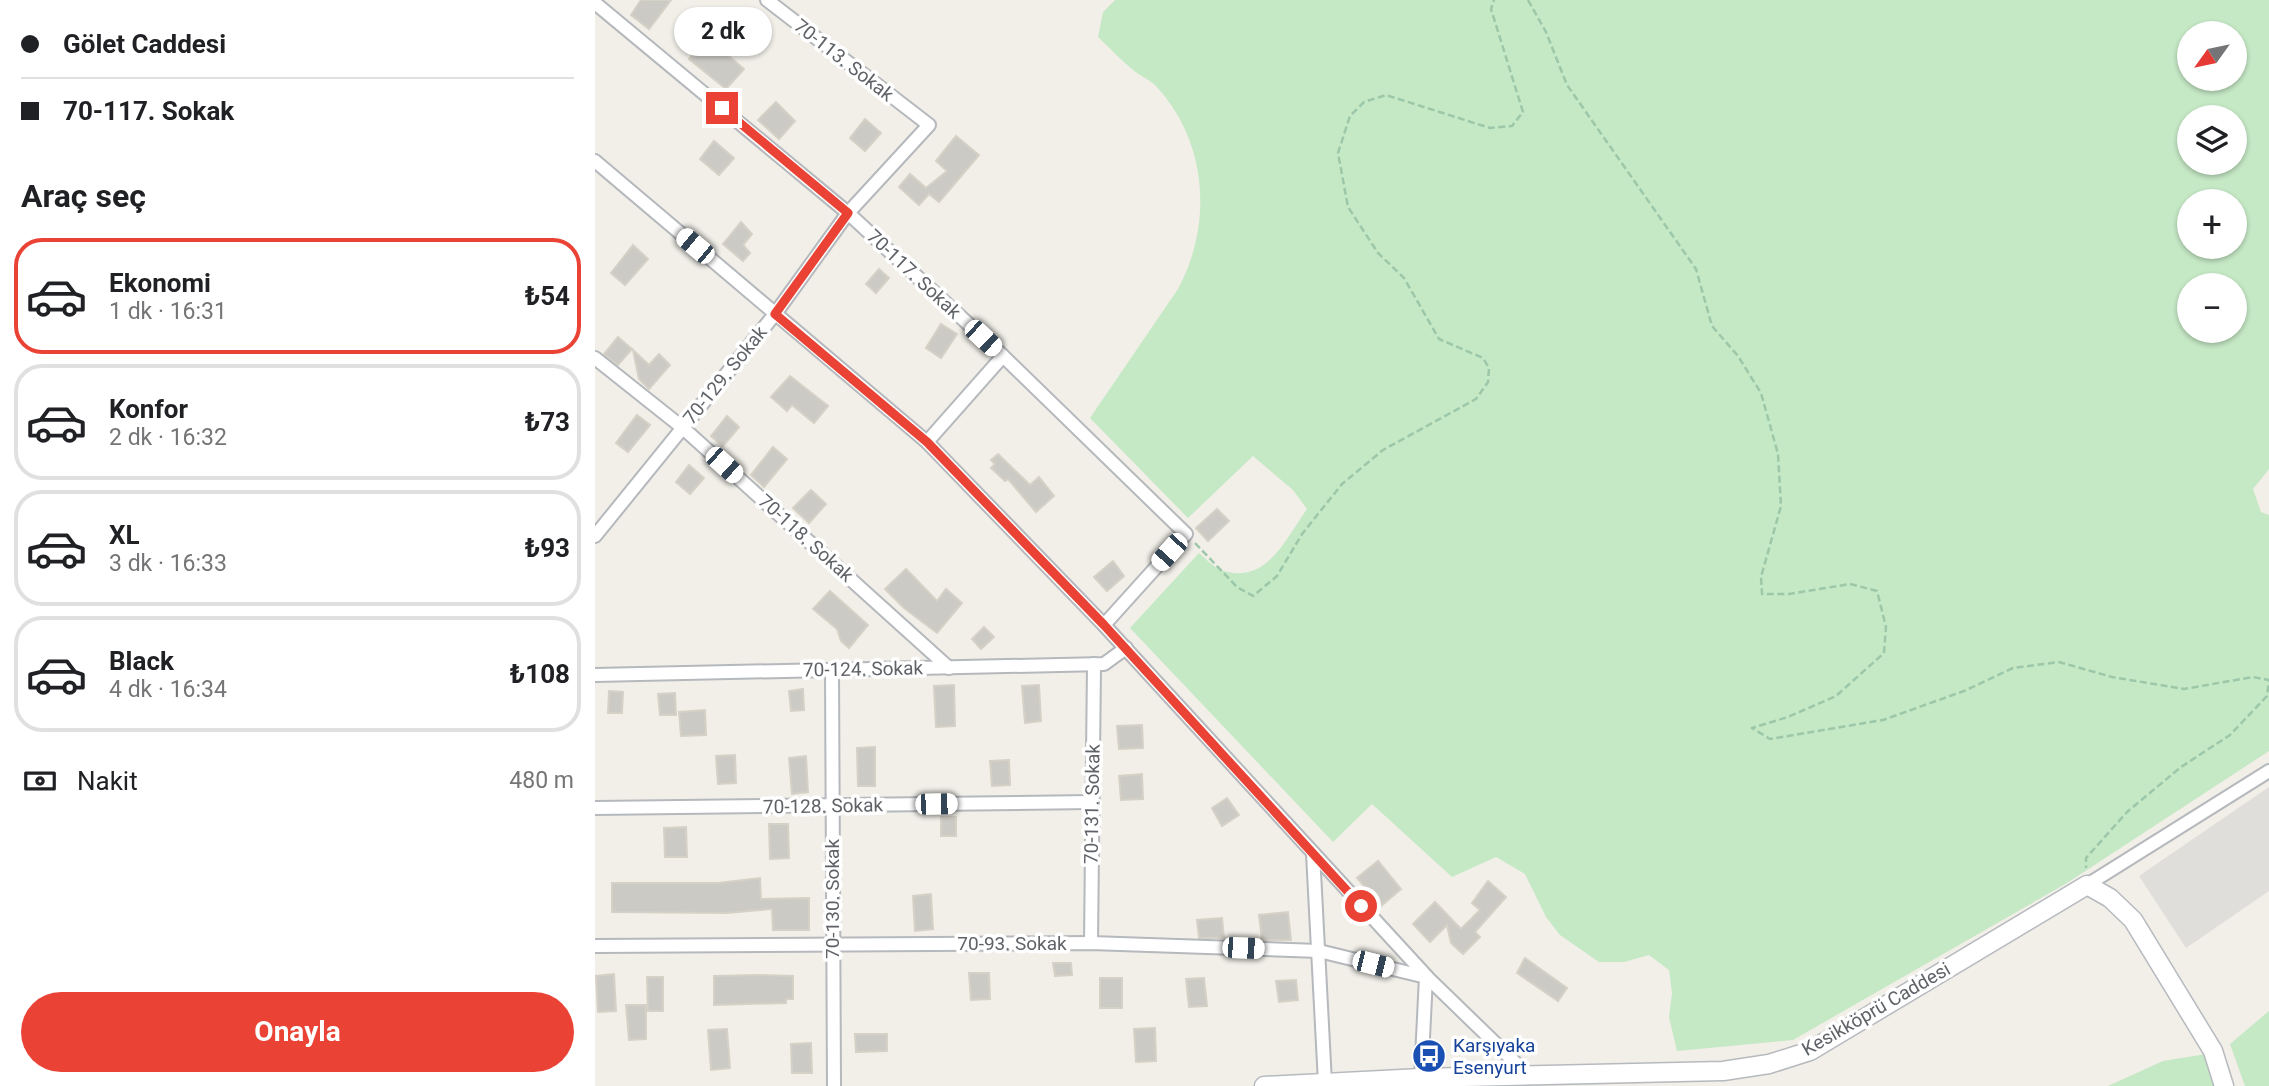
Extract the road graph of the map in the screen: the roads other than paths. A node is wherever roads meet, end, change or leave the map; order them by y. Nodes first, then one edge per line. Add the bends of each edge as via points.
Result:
1 (768, 0) edge
2 (595, 3) edge
3 (920, 120) joint
4 (595, 161) edge
5 (848, 213) junction
6 (775, 314) junction
7 (1003, 356) junction
8 (595, 358) edge
9 (683, 428) junction
10 (927, 442) junction
11 (595, 536) edge
12 (1104, 625) junction
13 (1126, 648) junction
14 (1094, 664) junction
15 (949, 668) junction
16 (832, 670) junction
17 (595, 675) edge
18 (2269, 771) edge
19 (1092, 802) junction
20 (832, 806) junction
21 (595, 808) edge
22 (1313, 853) junction
23 (2087, 885) junction
24 (1091, 943) junction
25 (832, 945) junction
26 (595, 946) edge
27 (1319, 951) junction
28 (1426, 977) junction
29 (1528, 1076) junction
30 (1421, 1078) junction
31 (1325, 1083) junction
32 (834, 1086) edge
33 (1264, 1086) edge
34 (2224, 1086) edge

1 - 3 street, 70-113. Sokak
2 - 5 street, 70-117. Sokak
3 - 5 street, 70-129. Sokak via 929,125
4 - 6 street
5 - 6 street, 70-129. Sokak
5 - 7 street, 70-117. Sokak
6 - 9 street, 70-129. Sokak
6 - 10 street
7 - 10 street
7 - 12 street, 70-117. Sokak via 1186,534
8 - 9 street, 70-118. Sokak
9 - 11 street, 70-129. Sokak
9 - 15 street, 70-118. Sokak
10 - 12 street
12 - 13 street
13 - 14 street, 70-124. Sokak via 1104,664
13 - 22 street
14 - 15 street, 70-124. Sokak
14 - 19 street, 70-131. Sokak
15 - 16 street, 70-124. Sokak
16 - 17 street, 70-124. Sokak
16 - 20 street, 70-130. Sokak
18 - 23 street, Kesikköprü Caddesi
19 - 20 street, 70-128. Sokak
19 - 24 street, 70-131. Sokak
20 - 21 street, 70-128. Sokak
20 - 25 street, 70-130. Sokak
22 - 27 street
22 - 28 street
23 - 29 street, Kesikköprü Caddesi via 1810,1051 1723,1071
23 - 34 street via 2110,898 2133,920 2213,1051
24 - 25 street, 70-93. Sokak
24 - 27 street, 70-93. Sokak
25 - 26 street, 70-93. Sokak
25 - 32 street, 70-130. Sokak
27 - 28 street, 70-93. Sokak
27 - 31 street
28 - 29 street
28 - 30 street
29 - 30 street, Kesikköprü Caddesi
30 - 31 street, Kesikköprü Caddesi
31 - 33 street, Kesikköprü Caddesi

